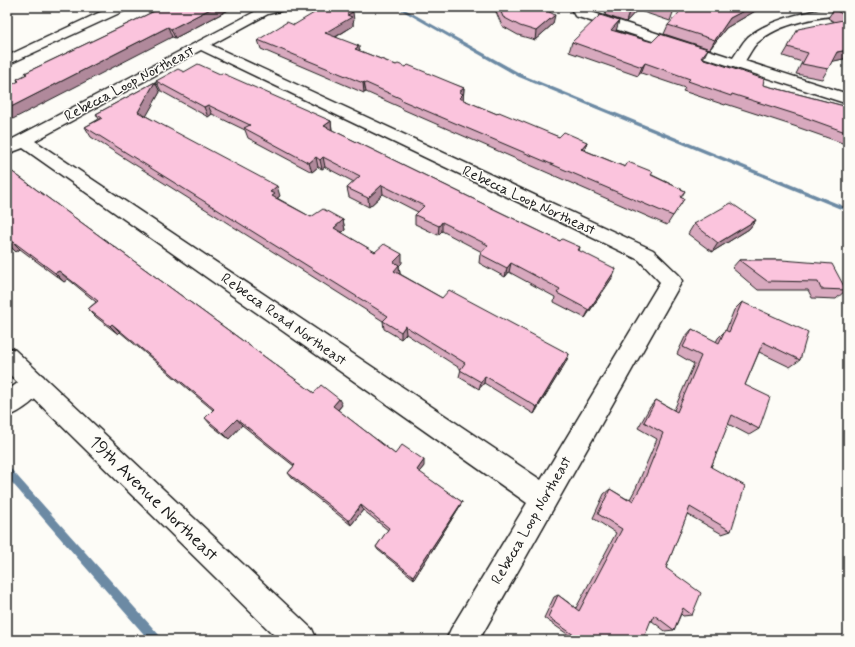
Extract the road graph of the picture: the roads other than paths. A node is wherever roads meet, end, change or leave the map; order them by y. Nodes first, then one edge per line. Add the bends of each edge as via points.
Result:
1 (120, 7) edge
2 (279, 7) edge
3 (576, 7) edge
4 (848, 10) edge
5 (201, 45) junction
6 (7, 61) edge
7 (736, 64) junction
8 (848, 99) edge
9 (15, 144) edge
10 (7, 357) edge
11 (35, 384) junction
12 (7, 406) edge
13 (544, 498) junction
14 (301, 640) edge
15 (462, 640) edge

1 - 6 street
2 - 5 street via 264,11
3 - 7 street via 580,13
4 - 7 street via 829,12 772,28 752,41
5 - 9 street, Rebecca Loop Northeast
5 - 13 street, Rebecca Loop Northeast via 646,255 672,281
7 - 8 street
9 - 13 street, Rebecca Road Northeast
10 - 11 street, 19th Avenue Northeast
11 - 12 street
11 - 14 street, 19th Avenue Northeast
13 - 15 street, Rebecca Loop Northeast

